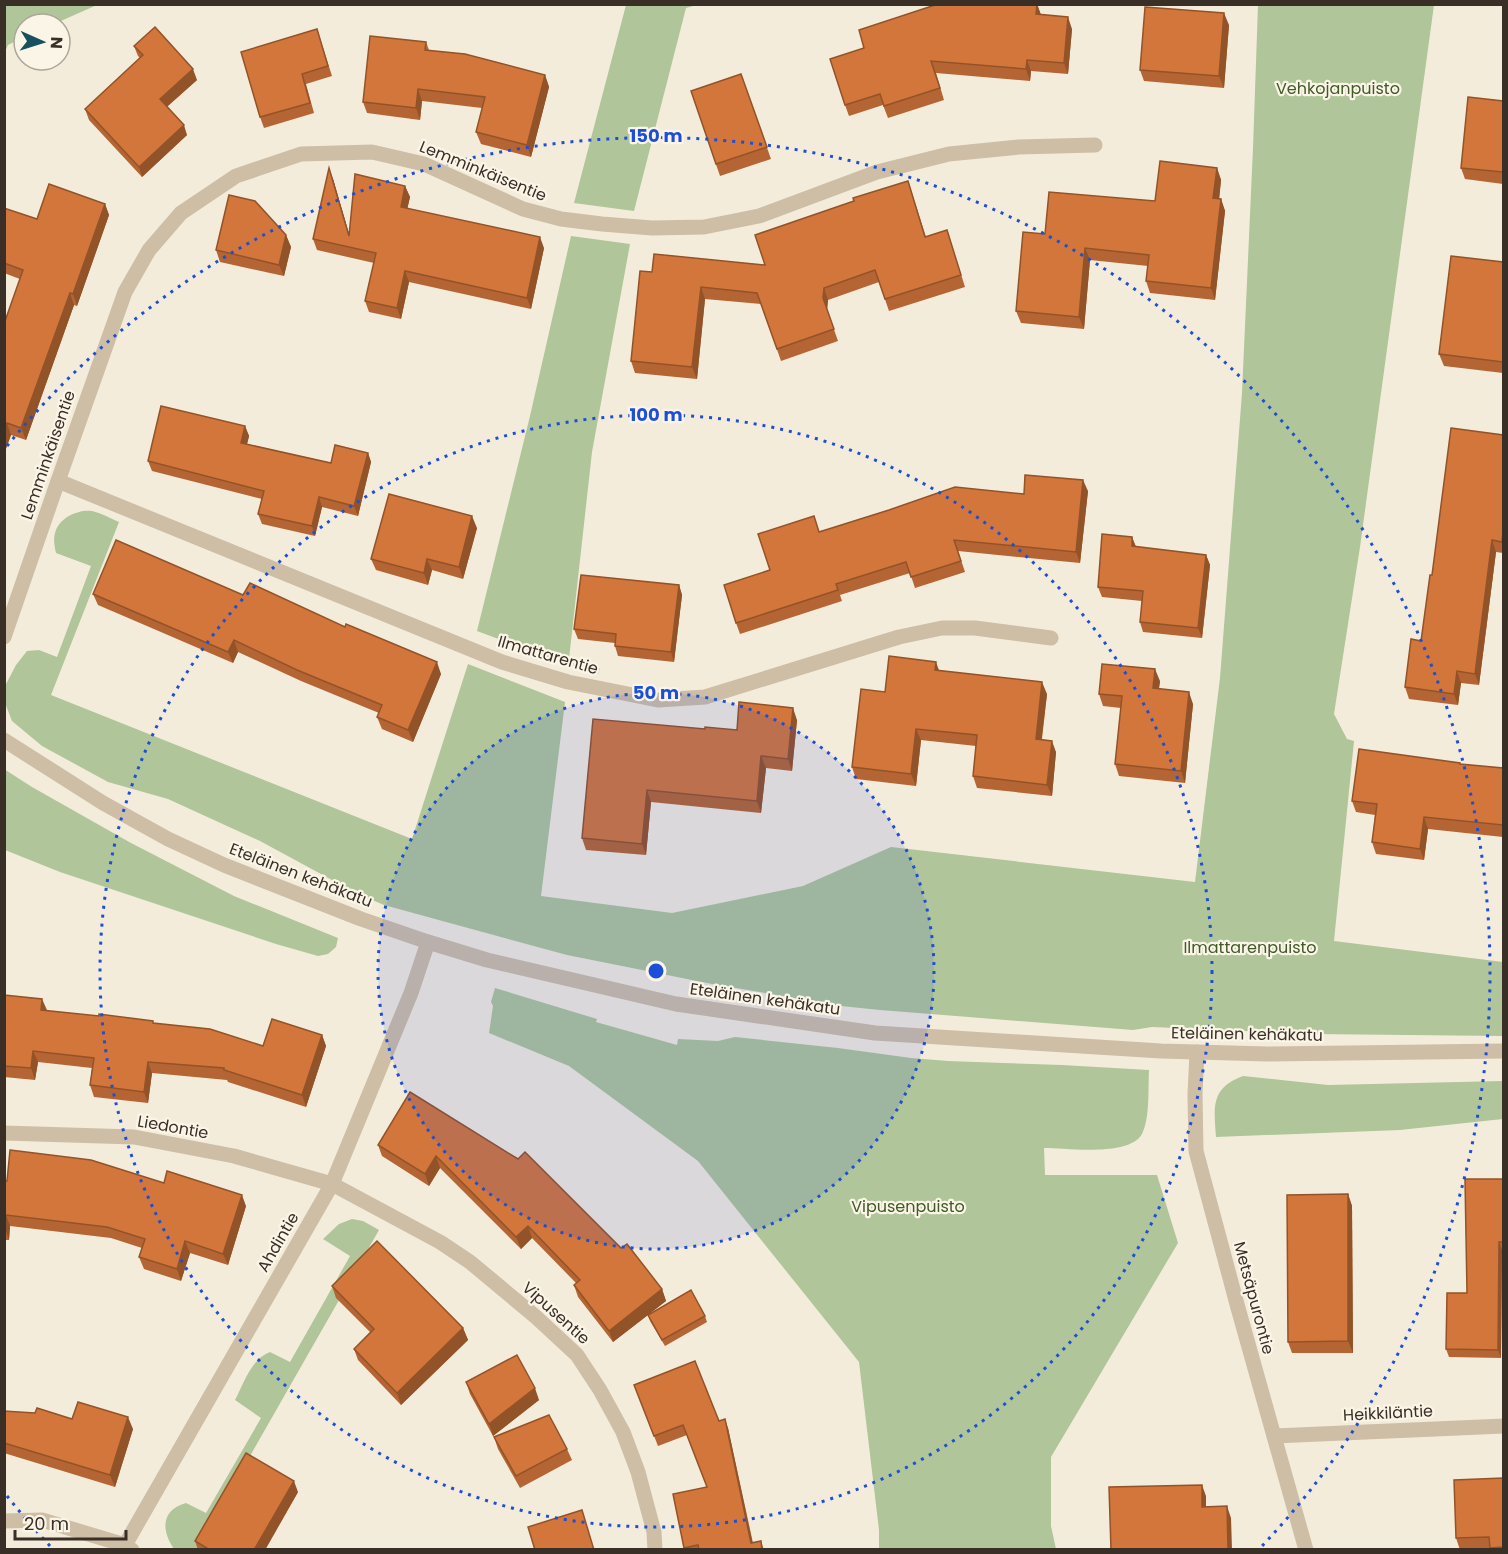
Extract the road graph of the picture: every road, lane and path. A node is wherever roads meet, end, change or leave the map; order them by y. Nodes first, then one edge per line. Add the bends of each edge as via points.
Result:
1 (1095, 145) dead end
2 (58, 481) junction
3 (4, 637) edge
4 (1051, 638) dead end
5 (4, 740) edge
6 (428, 942) junction
7 (1503, 1051) edge
8 (1197, 1052) junction
9 (4, 1133) edge
10 (332, 1184) junction
11 (1503, 1426) edge
12 (1274, 1436) junction
13 (4, 1521) edge
14 (129, 1547) edge
15 (656, 1550) edge
16 (1306, 1550) edge

1 - 2 street, Lemminkäisentie via 949,154 877,172 759,216 704,227 652,228 561,219 523,209 424,164 372,152 301,154 236,176 181,213 149,250 125,292
2 - 3 street, Lemminkäisentie
2 - 4 street, Ilmattarentie via 502,662 568,682 658,700 705,697 899,637 942,628 975,628
5 - 6 street, Eteläinen kehäkatu via 168,839 224,865
6 - 8 street, Eteläinen kehäkatu via 487,960 687,1006 875,1033
6 - 10 street, Ahdintie via 411,993
7 - 8 street, Eteläinen kehäkatu
8 - 12 street, Metsäpurontie via 1196,1151
9 - 10 street, Liedontie via 134,1137 234,1156
10 - 14 street, Ahdintie
10 - 15 street, Vipusentie via 470,1262 577,1355 623,1432 652,1522
11 - 12 street, Heikkiläntie
12 - 16 street, Metsäpurontie
13 - 14 street via 42,1520

